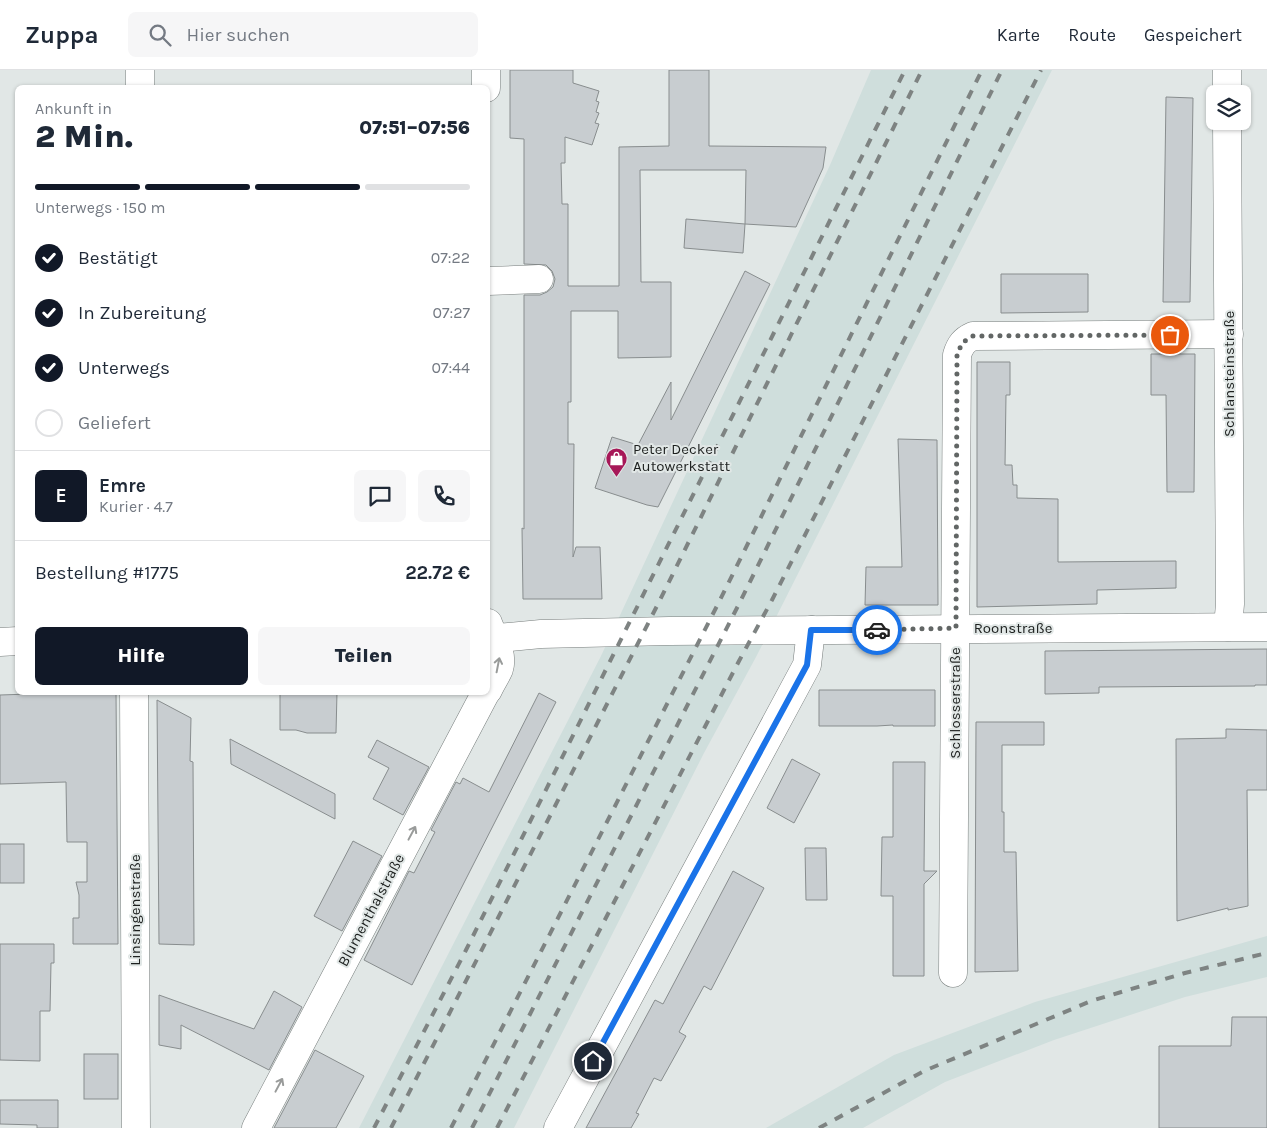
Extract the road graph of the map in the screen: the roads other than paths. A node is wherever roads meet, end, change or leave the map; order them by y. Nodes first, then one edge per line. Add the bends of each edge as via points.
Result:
1 (140, 70) edge
2 (486, 70) edge
3 (1227, 70) edge
4 (140, 85) edge
5 (486, 85) edge
6 (1227, 85) edge
7 (1227, 130) edge
8 (539, 279) dead end
9 (490, 281) edge
10 (1229, 334) junction
11 (1267, 627) edge
12 (956, 628) junction
13 (1228, 628) junction
14 (811, 630) junction
15 (490, 634) edge
16 (490, 636) edge
17 (0, 642) edge
18 (15, 642) edge
19 (490, 685) edge
20 (134, 695) edge
21 (485, 695) edge
22 (953, 973) dead end
23 (136, 1128) edge
24 (256, 1128) edge
25 (558, 1128) edge

1 - 4 street
2 - 5 street
3 - 6 street
7 - 10 street, Schlansteinstraße
8 - 9 street
10 - 12 street, Schlosserstraße via 973,336 962,343 957,355
10 - 13 street, Schlansteinstraße
11 - 13 street, Roonstraße
12 - 13 street, Roonstraße
12 - 14 street, Roonstraße
12 - 22 street, Schlosserstraße
14 - 15 street, Roonstraße
14 - 25 street via 807,665
19 -> 16 street, Blumenthalstraße via 500,660
17 - 18 street
20 - 23 street, Linsingenstraße
24 -> 21 street, Blumenthalstraße

